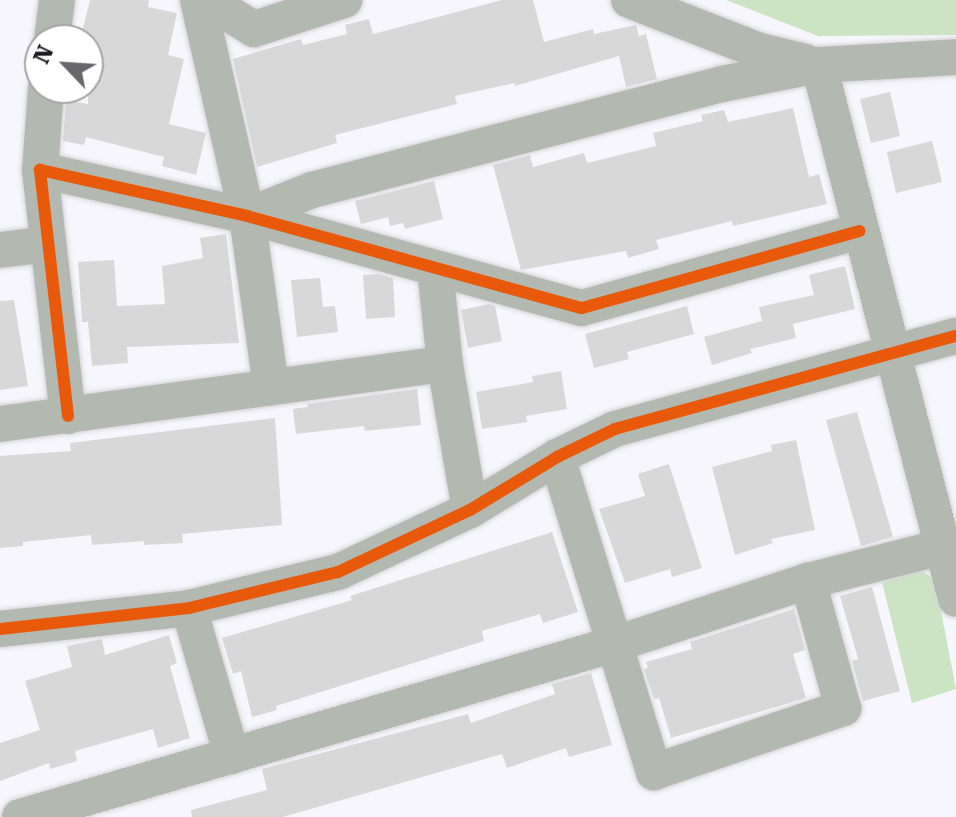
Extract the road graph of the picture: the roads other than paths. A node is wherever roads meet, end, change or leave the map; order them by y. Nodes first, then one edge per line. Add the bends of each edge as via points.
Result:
1 (57, 0) edge
2 (198, 0) edge
3 (206, 0) edge
4 (344, 0) edge
5 (629, 0) edge
6 (54, 24) edge
7 (956, 57) edge
8 (819, 65) junction
9 (45, 104) edge
10 (40, 170) junction
11 (247, 216) junction
12 (860, 231) junction
13 (48, 244) junction
14 (0, 250) edge
15 (435, 268) junction
16 (956, 336) edge
17 (891, 353) junction
18 (445, 364) junction
19 (271, 387) junction
20 (68, 416) junction
21 (0, 424) edge
22 (557, 457) junction
23 (470, 510) junction
24 (942, 547) junction
25 (808, 581) junction
26 (956, 599) edge
27 (189, 608) junction
28 (0, 629) edge
29 (615, 644) junction
30 (232, 756) junction
31 (20, 817) edge

1 - 6 street
2 - 11 street
3 - 4 street via 254,29
5 - 8 street via 760,51
7 - 8 street
8 - 11 street via 722,84 312,190
8 - 12 street
9 - 10 street
10 - 11 street
10 - 13 street
11 - 15 street
11 - 19 street
12 - 15 street via 582,308
12 - 17 street
13 - 14 street
13 - 20 street
15 - 18 street
16 - 17 street
17 - 22 street via 615,429
17 - 24 street
18 - 19 street
18 - 23 street
19 - 20 street
20 - 21 street
22 - 23 street
22 - 29 street
23 - 27 street via 338,572
24 - 25 street
24 - 26 street
25 - 29 street
25 - 29 street via 843,708 654,772
27 - 28 street
27 - 30 street
29 - 30 street
30 - 31 street

